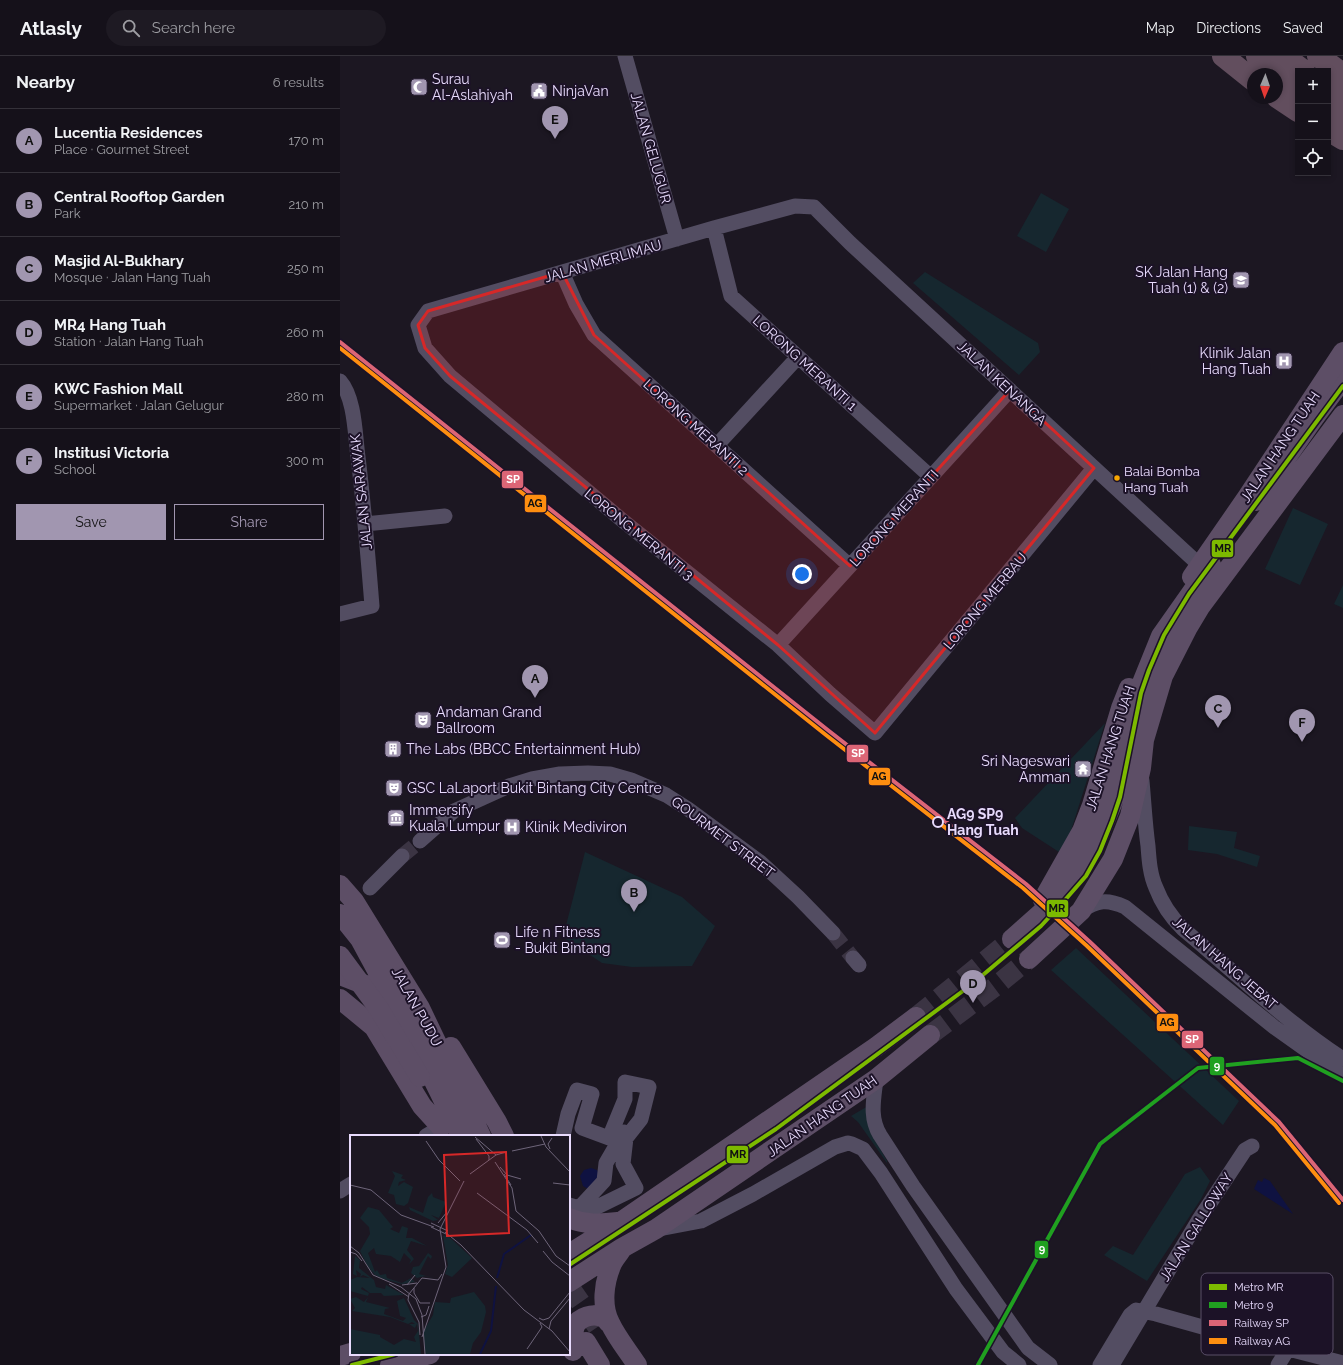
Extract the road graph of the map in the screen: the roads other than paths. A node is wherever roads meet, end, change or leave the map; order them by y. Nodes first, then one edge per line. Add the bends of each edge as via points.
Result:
1 (625, 56) edge
2 (1223, 56) edge
3 (1257, 56) edge
4 (1284, 56) edge
5 (1318, 56) edge
6 (1300, 68) edge
7 (1247, 75) edge
8 (1338, 75) edge
9 (1295, 87) edge
10 (1343, 98) edge
11 (1283, 101) edge
12 (1295, 109) edge
13 (1331, 111) edge
14 (1343, 119) edge
15 (1331, 132) edge
16 (1343, 139) edge
17 (795, 206) joint
18 (714, 228) junction
19 (677, 239) junction
20 (562, 272) junction
21 (418, 325) joint
22 (1343, 352) edge
23 (798, 357) junction
24 (1343, 379) edge
25 (340, 381) edge
26 (1010, 390) junction
27 (1343, 415) edge
28 (1343, 426) edge
29 (1323, 442) junction
30 (717, 445) junction
31 (1094, 468) junction
32 (931, 477) junction
33 (445, 516) dead end
34 (365, 524) junction
35 (1249, 526) junction
36 (850, 566) junction
37 (1206, 571) junction
38 (340, 614) edge
39 (778, 645) junction
40 (875, 732) joint
41 (1141, 768) junction
42 (420, 841) tunnel mouth
43 (402, 856) tunnel mouth
44 (340, 885) edge
45 (370, 888) dead end
46 (347, 907) edge
47 (1081, 910) junction
48 (833, 933) tunnel mouth
49 (340, 956) edge
50 (1029, 959) tunnel mouth
51 (340, 975) edge
52 (340, 999) edge
53 (916, 1017) tunnel mouth
54 (406, 1024) junction
55 (930, 1035) tunnel mouth
56 (1343, 1059) edge
57 (1343, 1076) edge
58 (876, 1079) junction
59 (643, 1085) junction
60 (437, 1133) edge
61 (461, 1135) edge
62 (481, 1135) edge
63 (504, 1135) edge
64 (563, 1135) edge
65 (1252, 1146) dead end
66 (350, 1185) edge
67 (340, 1191) edge
68 (572, 1211) edge
69 (622, 1221) junction
70 (656, 1229) junction
71 (622, 1248) junction
72 (570, 1253) edge
73 (570, 1281) edge
74 (1144, 1311) junction
75 (1201, 1326) edge
76 (586, 1342) edge
77 (350, 1353) edge
78 (426, 1355) edge
79 (1284, 1355) edge
80 (1311, 1355) edge
81 (340, 1356) edge
82 (1341, 1363) edge
83 (390, 1365) edge
84 (600, 1365) edge
85 (622, 1365) edge
86 (637, 1365) edge
87 (1019, 1365) edge
88 (1050, 1365) edge
89 (1100, 1365) edge
90 (1112, 1365) edge
91 (1278, 1365) edge

1 - 19 street, JALAN GELUGUR
2 - 7 highway
3 - 9 highway
4 - 6 highway
5 - 8 highway
8 - 10 highway
11 - 12 highway
13 - 14 highway
15 - 16 highway
17 - 18 street, JALAN MERLIMAU
17 - 26 street, JALAN KENANGA via 814,207
18 - 19 street, JALAN MERLIMAU
18 - 23 street, LORONG MERANTI 1 via 731,296
19 - 20 street, JALAN MERLIMAU
20 - 21 street, JALAN MERLIMAU via 428,311
20 - 30 street, LORONG MERANTI 2 via 576,304 594,335
21 - 39 street, LORONG MERANTI 3 via 425,348 450,376 622,520
22 - 37 main road, JALAN HANG TUAH, bridge via 1150,638 1121,708 1082,831 1049,892 1019,933 1048,907 1069,883 1098,837 1121,774 1142,683 1161,636
23 - 30 street
23 - 32 street, LORONG MERANTI 1
24 - 35 main road, JALAN HANG TUAH via 1314,418
25 - 34 street, JALAN SARAWAK via 352,408
26 - 31 street, JALAN KENANGA
26 - 32 street, LORONG MERANTI
27 - 29 main road, JALAN HANG TUAH
28 - 29 main road, JALAN HANG TUAH
29 - 35 main road, JALAN HANG TUAH
30 - 36 street, LORONG MERANTI 2
31 - 37 street, JALAN KENANGA
31 - 40 street, LORONG MERBAU
32 - 36 street, LORONG MERANTI
33 - 34 street
34 - 38 street, JALAN SARAWAK via 372,606
35 - 37 main road, JALAN HANG TUAH
35 - 41 main road, JALAN HANG TUAH via 1171,658 1146,733
36 - 39 street, LORONG MERANTI
39 - 40 street, LORONG MERANTI 3
41 - 47 main road, JALAN HANG TUAH via 1130,816 1121,841 1113,859
41 - 56 street, JALAN HANG JEBAT via 1151,871 1161,899 1173,919 1322,1046
42 - 48 street, GOURMET STREET via 454,811 509,786 560,774 610,774 666,795 688,809 760,862
43 - 45 street
44 - 46 main road, JALAN PUDU
46 - 54 main road, JALAN PUDU via 360,939
46 - 62 main road, JALAN PUDU via 420,1008
46 - 63 main road via 370,917 406,968
47 - 50 main road, JALAN HANG TUAH
47 - 57 street, JALAN HANG JEBAT via 1092,904 1110,901 1125,907 1274,1027
49 - 60 main road, bridge via 377,1006 420,1077
51 - 54 main road via 373,988
52 - 60 main road via 374,1027
53 - 69 main road, JALAN HANG TUAH
54 - 61 main road, JALAN PUDU
55 - 58 main road, JALAN HANG TUAH
58 - 70 main road, JALAN HANG TUAH
58 - 88 street via 873,1113 875,1126 880,1135 913,1186 1028,1348
59 - 64 street via 625,1082 625,1099 609,1138 582,1128 592,1094 577,1090
59 - 68 street via 633,1116 615,1143 606,1163 604,1181
59 - 68 street via 649,1086 642,1117 626,1138 623,1164 636,1188 593,1209
65 - 74 street, JALAN GALLOWAY via 1246,1150 1198,1221
66 - 67 street
68 - 69 main road via 580,1222 596,1224
69 - 72 main road, JALAN HANG TUAH
70 - 71 main road, JALAN HANG TUAH
70 - 87 street via 701,1221 835,1147 852,1144 863,1149 875,1164 953,1284 1003,1352
71 - 73 main road, JALAN HANG TUAH
71 - 76 main road via 611,1265 606,1284 606,1310
74 - 75 street
74 - 89 street via 1136,1310 1130,1315
74 - 90 street, JALAN GALLOWAY
76 - 84 main road
76 - 85 main road
76 - 86 main road
77 - 81 main road
78 - 83 main road
79 - 91 street
80 - 82 street

